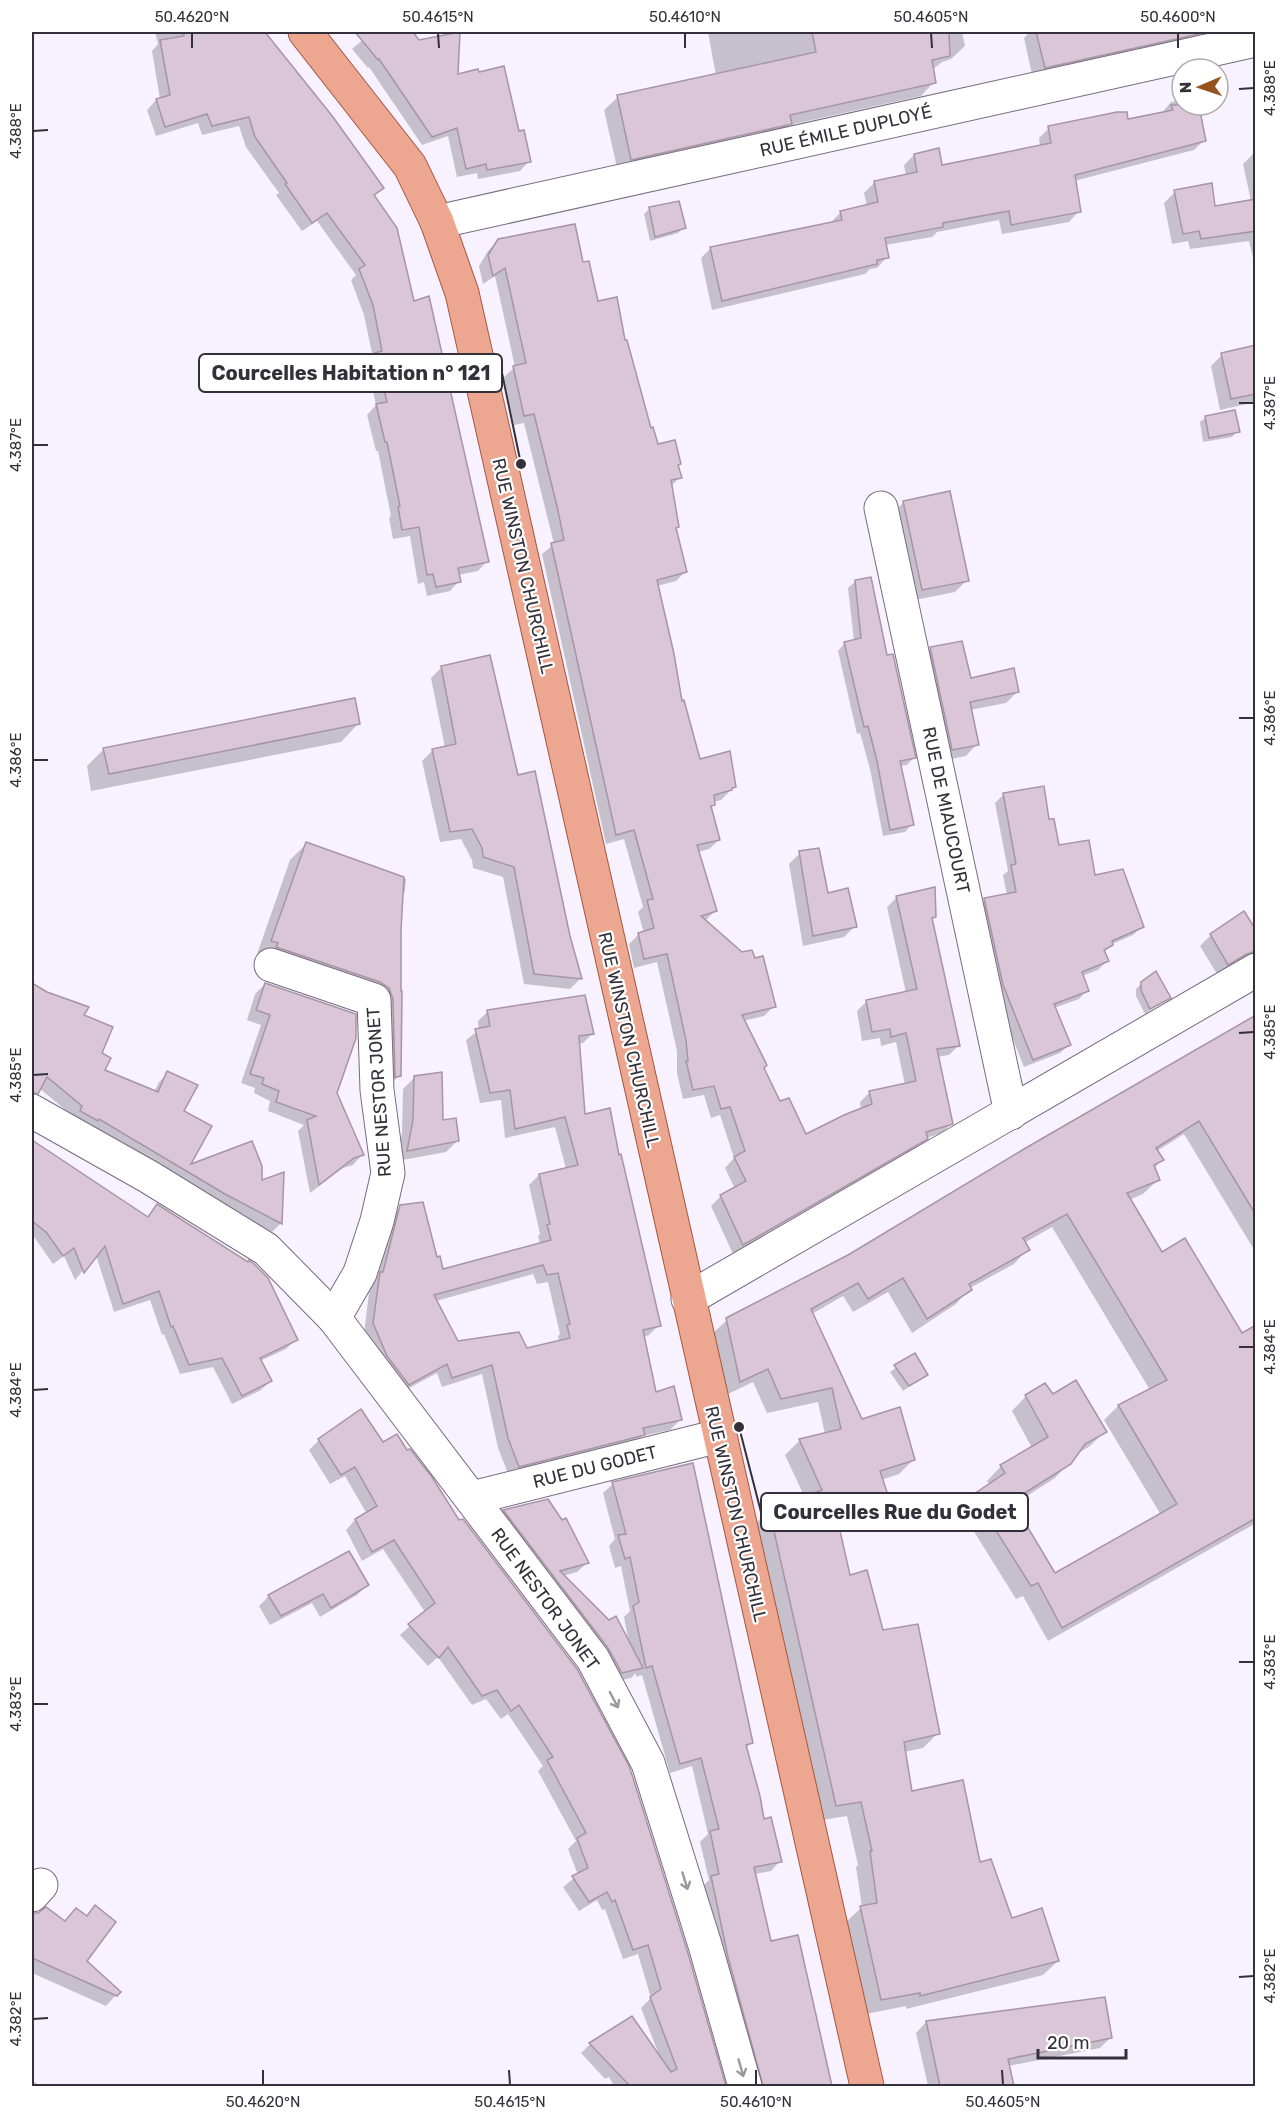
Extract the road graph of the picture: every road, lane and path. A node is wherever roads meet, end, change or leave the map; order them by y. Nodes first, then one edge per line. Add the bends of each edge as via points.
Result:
1 (305, 32) edge
2 (1256, 39) edge
3 (437, 222) junction
4 (881, 508) dead end
5 (271, 966) dead end
6 (1256, 970) edge
7 (32, 1111) edge
8 (1011, 1113) junction
9 (688, 1299) junction
10 (334, 1318) junction
11 (719, 1436) junction
12 (472, 1498) junction
13 (745, 2086) edge
14 (867, 2086) edge

1 - 3 main road, RUE WINSTON CHURCHILL via 410,166
2 - 3 street, RUE ÉMILE DUPLOYÉ
3 - 9 main road, RUE WINSTON CHURCHILL via 464,304
4 - 8 street, RUE DE MIAUCOURT
5 - 10 street, RUE NESTOR JONET via 374,1000 376,1090 388,1173 360,1273
6 - 8 street
7 - 10 street, RUE NESTOR JONET via 149,1176 266,1249
8 - 9 street
9 - 11 main road, RUE WINSTON CHURCHILL
10 - 12 street, RUE NESTOR JONET
11 - 12 street, RUE DU GODET
11 - 14 main road, RUE WINSTON CHURCHILL
12 -> 13 street, RUE NESTOR JONET via 593,1659 648,1763

